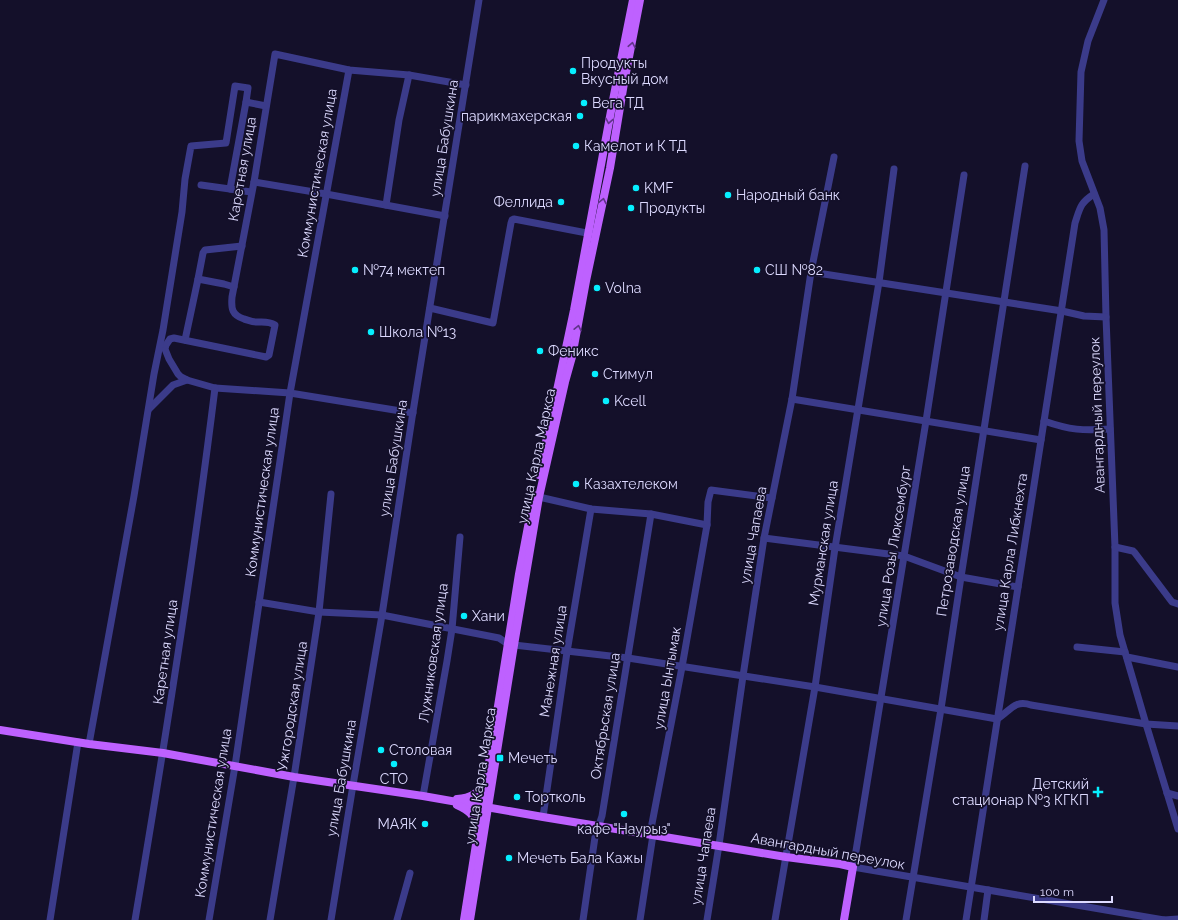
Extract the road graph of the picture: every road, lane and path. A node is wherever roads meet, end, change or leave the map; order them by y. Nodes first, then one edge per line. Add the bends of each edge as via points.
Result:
1 (479, 0) edge
2 (633, 0) edge
3 (640, 0) edge
4 (1104, 0) edge
5 (349, 70) junction
6 (409, 75) junction
7 (466, 84) junction
8 (246, 102) junction
9 (266, 106) junction
10 (240, 138) junction
11 (226, 143) junction
12 (834, 157) dead end
13 (1025, 166) dead end
14 (894, 170) dead end
15 (964, 175) dead end
16 (254, 182) junction
17 (201, 185) dead end
18 (230, 188) junction
19 (251, 192) junction
20 (326, 194) junction
21 (1094, 194) junction
22 (386, 205) junction
23 (445, 216) junction
24 (592, 234) junction
25 (242, 246) junction
26 (811, 272) junction
27 (198, 278) junction
28 (879, 282) junction
29 (234, 287) junction
30 (946, 293) junction
31 (1004, 302) junction
32 (430, 308) junction
33 (1062, 311) junction
34 (1106, 317) junction
35 (185, 340) junction
36 (163, 344) junction
37 (187, 380) junction
38 (214, 388) junction
39 (290, 393) junction
40 (792, 398) junction
41 (857, 409) junction
42 (149, 410) junction
43 (413, 412) junction
44 (926, 421) junction
45 (1044, 421) junction
46 (1110, 429) junction
47 (984, 431) junction
48 (1041, 440) junction
49 (331, 494) dead end
50 (539, 497) junction
51 (772, 498) junction
52 (591, 509) junction
53 (651, 514) junction
54 (707, 525) junction
55 (460, 537) dead end
56 (764, 538) junction
57 (1115, 547) junction
58 (835, 548) junction
59 (904, 556) junction
60 (960, 576) junction
61 (1018, 587) junction
62 (258, 602) junction
63 (1178, 604) edge
64 (319, 612) junction
65 (382, 616) junction
66 (452, 629) junction
67 (511, 644) junction
68 (1077, 647) dead end
69 (567, 652) junction
70 (1126, 655) junction
71 (628, 658) junction
72 (682, 667) junction
73 (1178, 667) edge
74 (743, 676) junction
75 (815, 687) junction
76 (882, 698) junction
77 (941, 709) junction
78 (997, 719) junction
79 (1146, 724) junction
80 (1178, 726) edge
81 (0, 730) edge
82 (78, 742) junction
83 (89, 744) junction
84 (163, 753) junction
85 (235, 766) junction
86 (294, 777) junction
87 (486, 783) junction
88 (353, 785) junction
89 (1167, 793) junction
90 (423, 796) junction
91 (1178, 796) edge
92 (445, 800) junction
93 (485, 806) junction
94 (542, 817) junction
95 (599, 826) junction
96 (1178, 828) edge
97 (478, 831) junction
98 (652, 835) junction
99 (719, 845) junction
100 (786, 857) junction
101 (853, 867) junction
102 (410, 873) dead end
103 (913, 878) junction
104 (972, 888) junction
105 (988, 890) junction
106 (1178, 919) edge
107 (50, 920) edge
108 (136, 920) edge
109 (209, 920) edge
110 (270, 920) edge
111 (331, 920) edge
112 (397, 920) edge
113 (464, 920) edge
114 (470, 920) edge
115 (583, 920) edge
116 (640, 920) edge
117 (707, 920) edge
118 (776, 920) edge
119 (844, 920) edge
120 (906, 920) edge
121 (966, 920) edge
122 (984, 920) edge
123 (1164, 920) edge

1 - 7 street, улица Бабушкина
2 -> 24 main road, улица Карла Маркса
24 -> 3 main road, улица Карла Маркса via 610,168
4 - 21 street, Авангардный переулок via 1088,41 1081,72 1082,161
5 - 6 street
5 - 9 street, Каретная улица via 275,54
5 - 20 street, Коммунистическая улица
6 - 7 street
6 - 22 street via 399,120
7 - 23 street, улица Бабушкина
8 - 9 street
8 - 10 street
8 - 11 street via 248,88 235,86
9 - 16 street, Каретная улица
10 - 11 street
10 - 18 street
11 - 36 street via 191,146
12 - 26 street, улица Чапаева
13 - 31 street, Петрозаводская улица
14 - 28 street, Мурманская улица
15 - 30 street, улица Розы Люксембург
16 - 19 street, Каретная улица
16 - 20 street
17 - 18 street
18 - 19 street
19 - 25 street, Каретная улица
20 - 22 street
20 - 39 street, Коммунистическая улица
21 - 33 street, улица Карла Либкнехта via 1081,205 1075,223
21 - 34 street, Авангардный переулок via 1100,208 1104,230
22 - 23 street
23 - 32 street, улица Бабушкина
24 - 32 street via 514,219 494,323
50 -> 24 main road, улица Карла Маркса via 572,357
24 - 67 main road, улица Карла Маркса via 534,496 519,574
25 - 27 street via 205,250
25 - 29 street, Каретная улица
26 - 28 street
26 - 40 street, улица Чапаева
27 - 29 street
27 - 35 street
28 - 30 street
28 - 41 street, Мурманская улица
29 - 35 street, Каретная улица via 232,308 238,316 254,322 275,325 268,356
30 - 31 street
30 - 44 street, улица Розы Люксембург
31 - 33 street
31 - 47 street, Петрозаводская улица
32 - 43 street, улица Бабушкина
33 - 34 street
33 - 45 street, улица Карла Либкнехта
34 - 46 street, Авангардный переулок
35 - 36 street via 174,338
36 - 37 street via 175,369
36 - 42 street via 154,374
37 - 38 street
37 - 42 street via 172,385
38 - 39 street
38 - 84 street, Каретная улица via 203,484
39 - 43 street
39 - 62 street, Коммунистическая улица
40 - 41 street
40 - 51 street, улица Чапаева
41 - 44 street
41 - 58 street, Мурманская улица
42 - 83 street
43 - 65 street, улица Бабушкина
44 - 47 street
44 - 59 street, улица Розы Люксембург
45 - 46 street via 1079,430
45 - 48 street, улица Карла Либкнехта
46 - 57 street, Авангардный переулок
47 - 48 street
47 - 60 street, Петрозаводская улица
48 - 61 street, улица Карла Либкнехта
49 - 64 street, Ужгородская улица
50 - 52 street
50 - 67 main road, улица Карла Маркса
51 - 54 street, улица Ынтымак via 711,490
51 - 56 street, улица Чапаева
52 - 53 street
52 - 69 street, Манежная улица
53 - 54 street
53 - 71 street, Октябрьская улица
54 - 72 street, улица Ынтымак
55 - 66 street, Лужниковская улица
56 - 58 street
56 - 74 street, улица Чапаева
57 - 63 street via 1133,551 1172,602
57 - 70 street, Авангардный переулок via 1115,603
58 - 59 street
58 - 75 street, Мурманская улица
59 - 60 street
59 - 76 street, улица Розы Люксембург
60 - 61 street
60 - 77 street, Петрозаводская улица
61 - 78 street, улица Карла Либкнехта
62 - 64 street
62 - 85 street, Коммунистическая улица
64 - 65 street
64 - 86 street, Ужгородская улица
65 - 66 street
65 - 88 street, улица Бабушкина
66 - 67 street via 499,638
66 - 90 street, Лужниковская улица
67 - 69 street
67 - 87 main road, улица Карла Маркса
67 - 93 main road, улица Карла Маркса
68 - 70 street
69 - 71 street
69 - 94 street, Манежная улица
70 - 73 street
70 - 79 street, Авангардный переулок
71 - 72 street
71 - 95 street, Октябрьская улица
72 - 74 street
72 - 98 street, улица Ынтымак
74 - 75 street
74 - 99 street, улица Чапаева
75 - 76 street
75 - 100 street, Мурманская улица
76 - 77 street
76 - 101 street, улица Розы Люксембург
77 - 78 street
77 - 103 street, Петрозаводская улица
78 - 79 street via 1015,705 1024,702
78 - 104 street, улица Карла Либкнехта
79 - 80 street
79 - 89 street, Авангардный переулок
81 - 82 main road
82 - 83 main road
82 - 107 street
83 - 84 main road
84 - 85 main road
84 - 108 street, Каретная улица
85 - 86 main road
85 - 109 street, Коммунистическая улица
86 - 88 main road
86 - 110 street, Ужгородская улица
87 - 92 main road via 472,796
87 - 93 main road, улица Карла Маркса
88 - 90 main road
88 - 111 street, улица Бабушкина
89 - 91 street
89 - 96 street, Авангардный переулок
90 - 92 main road
92 - 93 main road, Авангардный переулок
92 - 97 main road via 470,812
93 - 94 main road, Авангардный переулок
93 - 97 main road, улица Карла Маркса
93 - 114 main road, улица Карла Маркса
94 - 95 main road, Авангардный переулок
95 - 98 main road, Авангардный переулок
95 - 115 street, Октябрьская улица via 595,837
97 - 113 main road, улица Карла Маркса
98 - 99 main road, Авангардный переулок
98 - 116 street, улица Ынтымак
99 - 100 main road, Авангардный переулок
99 - 117 street, улица Чапаева
100 - 101 main road, Авангардный переулок
100 - 118 street, Мурманская улица
101 - 103 street, Авангардный переулок
101 - 119 main road, улица Розы Люксембург
102 - 112 street
103 - 104 street, Авангардный переулок
103 - 120 street, Петрозаводская улица
104 - 105 street, Авангардный переулок
104 - 121 street, улица Карла Либкнехта
105 - 122 street
105 - 123 street, Авангардный переулок
106 - 123 street, Авангардный переулок

